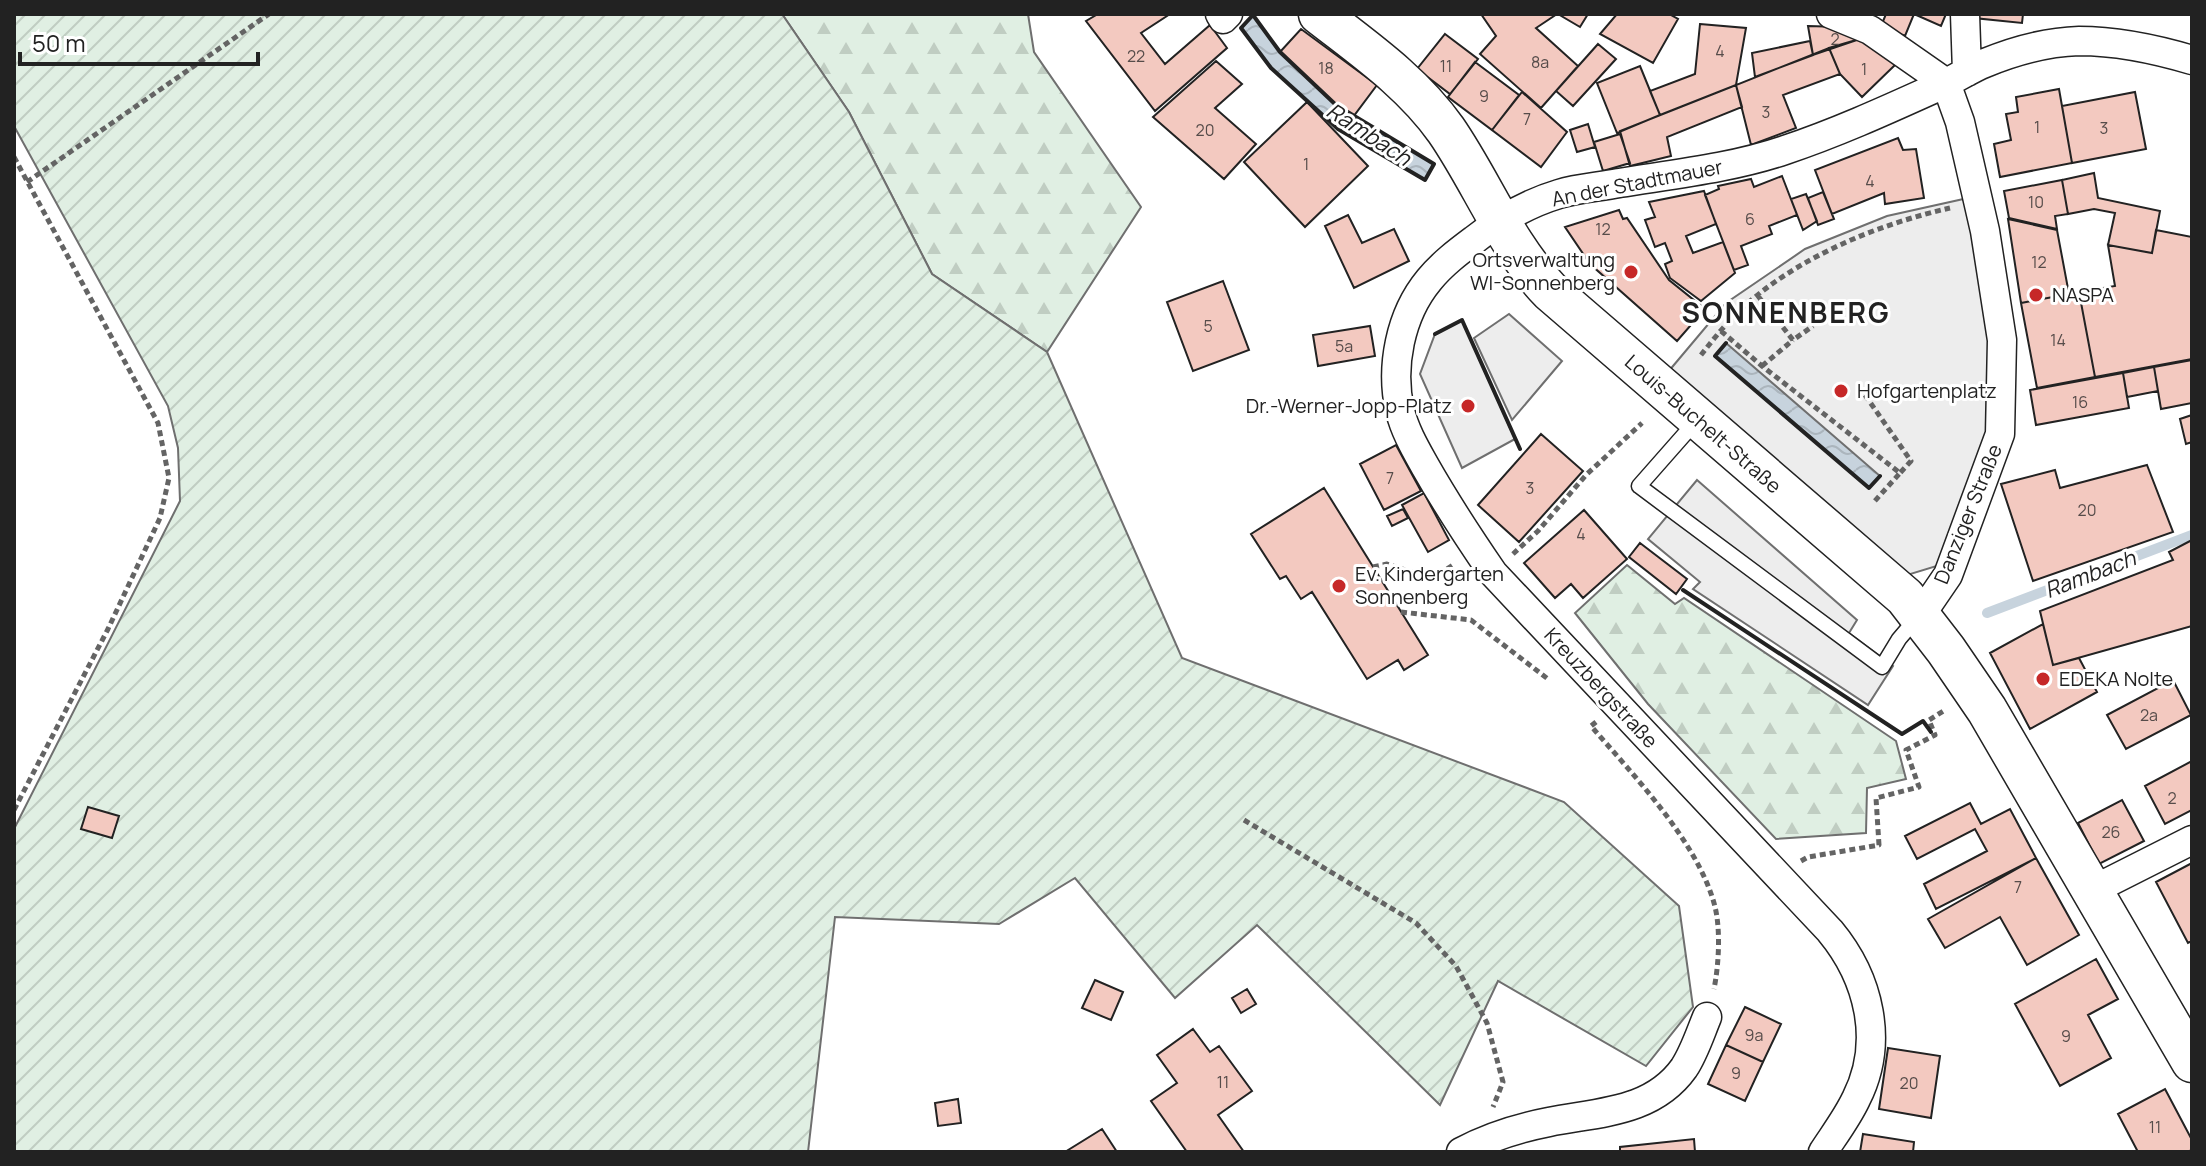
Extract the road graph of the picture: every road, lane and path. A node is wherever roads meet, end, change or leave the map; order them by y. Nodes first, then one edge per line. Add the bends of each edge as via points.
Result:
1 (269, 14) edge
2 (1220, 14) edge
3 (1228, 14) edge
4 (1319, 14) edge
5 (1831, 14) edge
6 (1965, 14) edge
7 (2192, 60) edge
8 (1956, 77) junction
9 (14, 157) edge
10 (27, 182) junction
11 (1979, 202) junction
12 (1500, 220) junction
13 (1758, 296) junction
14 (1813, 326) dead end
15 (1721, 331) junction
16 (1793, 340) junction
17 (1701, 355) dead end
18 (1762, 366) junction
19 (1865, 395) dead end
20 (1698, 419) junction
21 (1642, 423) dead end
22 (1900, 473) junction
23 (1873, 503) dead end
24 (1538, 531) dead end
25 (1373, 567) dead end
26 (1493, 573) junction
27 (1401, 612) dead end
28 (1920, 616) junction
29 (1553, 682) dead end
30 (1950, 706) dead end
31 (1591, 726) dead end
32 (14, 810) edge
33 (1244, 820) dead end
34 (2192, 840) edge
35 (1776, 874) junction
36 (2093, 890) junction
37 (1707, 1017) joint
38 (2192, 1062) edge
39 (1492, 1111) dead end
40 (1461, 1152) edge
41 (1823, 1152) edge

1 - 10 path
2 - 3 street via 1223,19
4 - 12 main road via 1413,90 1446,131
5 - 8 street
6 - 8 street, Danziger Straße
7 - 8 street, An der Stadtmauer via 2137,46 2077,41 2015,52
8 - 11 street, Danziger Straße via 1960,122
8 - 12 street, An der Stadtmauer via 1784,151 1559,194
9 - 10 path
10 - 32 path via 158,423 169,478 147,546
11 - 13 path via 1914,217 1851,240
11 - 28 street, Danziger Straße via 2002,340 2000,434 1948,575
12 - 20 main road, Louis-Buchelt-Straße via 1550,291
12 - 26 street, Kreuzbergstraße via 1428,281 1406,322 1396,367 1407,434
13 - 15 path
13 - 16 path
14 - 16 path
15 - 17 path
15 - 18 path
16 - 18 path
18 - 22 path
19 - 22 path via 1911,461
20 - 28 main road, Louis-Buchelt-Straße via 1905,597
20 - 28 lane via 1639,486 1882,667
21 - 24 path via 1586,475
22 - 23 path
25 - 26 path via 1387,564 1432,579 1455,564 1467,585
26 - 35 street, Kreuzbergstraße
27 - 29 path via 1471,620
28 - 36 main road via 1987,710
30 - 35 path via 1929,720 1935,735 1906,750 1919,787 1876,798 1879,845 1808,857
31 - 37 path via 1679,832 1715,904 1719,946
33 - 39 path via 1416,923 1456,966 1487,1023 1503,1082
34 - 36 street
35 - 41 street, Kreuzbergstraße via 1844,947 1869,1004 1866,1074 1858,1097
36 - 38 main road
37 - 40 street via 1684,1068 1645,1102 1487,1138

